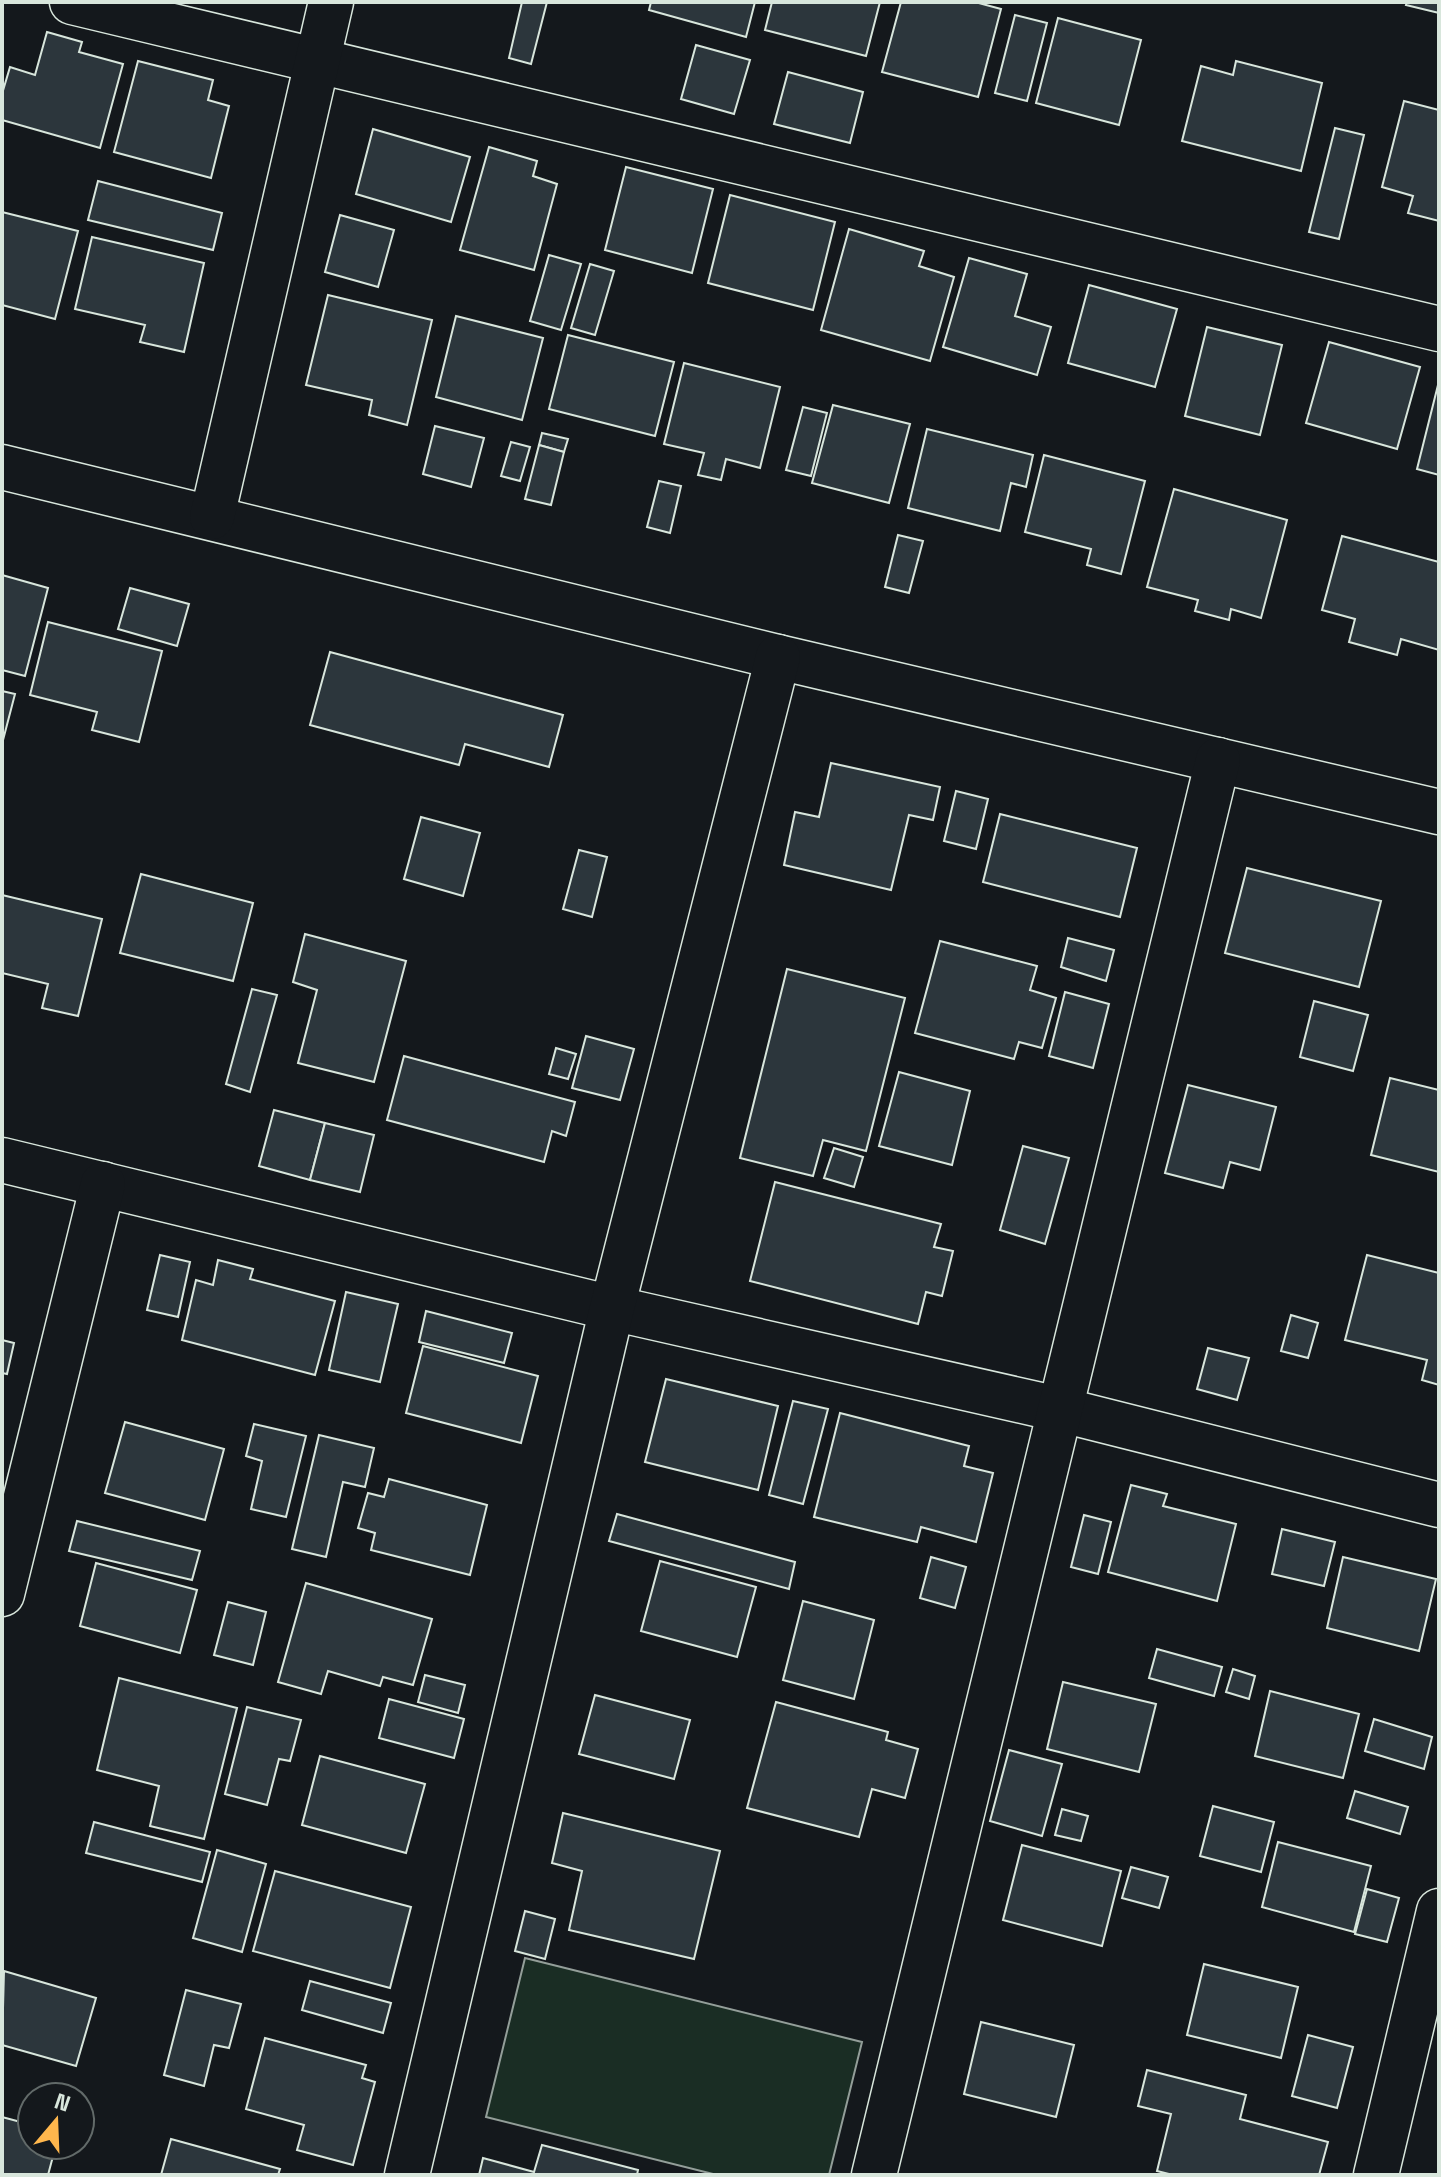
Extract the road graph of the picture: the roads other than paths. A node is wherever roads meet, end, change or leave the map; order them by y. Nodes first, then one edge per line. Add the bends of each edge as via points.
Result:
1 (72, 2) edge
2 (331, 2) edge
3 (317, 61) junction
4 (1439, 329) edge
5 (2, 467) edge
6 (212, 517) junction
7 (778, 657) junction
8 (1218, 760) junction
9 (1439, 812) edge
10 (2, 1160) edge
11 (103, 1184) junction
12 (612, 1308) junction
13 (1058, 1409) junction
14 (1439, 1505) edge
15 (2, 1594) edge
16 (1439, 1911) edge
17 (1378, 2174) edge
18 (407, 2175) edge
19 (874, 2175) edge

1 - 3 street
2 - 3 street
3 - 4 street
3 - 6 street
5 - 6 street
6 - 7 street
7 - 8 street
7 - 12 street
8 - 9 street
8 - 13 street
10 - 11 street
11 - 12 street
11 - 15 street
12 - 13 street
12 - 18 street
13 - 14 street
13 - 19 street
16 - 17 street

